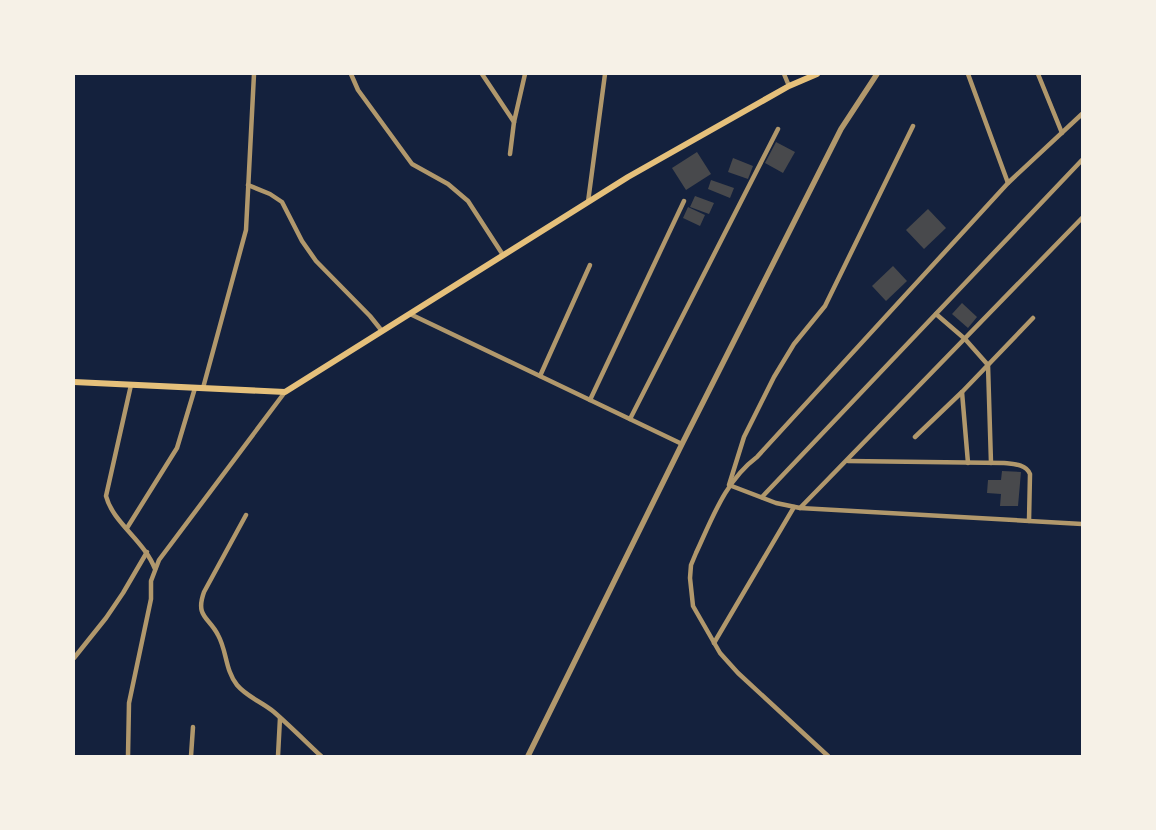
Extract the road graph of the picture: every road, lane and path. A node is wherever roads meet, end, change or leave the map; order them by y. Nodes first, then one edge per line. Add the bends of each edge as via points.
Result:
1 (254, 74) edge
2 (351, 74) edge
3 (482, 74) edge
4 (525, 74) edge
5 (605, 74) edge
6 (784, 74) edge
7 (817, 74) edge
8 (877, 74) edge
9 (968, 74) edge
10 (1038, 74) edge
11 (789, 86) junction
12 (1082, 114) edge
13 (514, 122) junction
14 (913, 126) dead end
15 (778, 129) dead end
16 (1062, 133) junction
17 (510, 154) dead end
18 (1082, 160) edge
19 (1008, 183) junction
20 (248, 185) junction
21 (684, 201) dead end
22 (588, 202) junction
23 (1082, 218) edge
24 (503, 255) junction
25 (590, 265) dead end
26 (410, 314) junction
27 (936, 314) junction
28 (1033, 318) dead end
29 (382, 331) junction
30 (965, 339) junction
31 (988, 365) junction
32 (540, 376) junction
33 (74, 382) edge
34 (131, 385) junction
35 (195, 388) junction
36 (203, 388) junction
37 (285, 392) junction
38 (962, 392) junction
39 (590, 400) junction
40 (630, 419) junction
41 (915, 437) dead end
42 (682, 444) junction
43 (847, 461) junction
44 (968, 463) junction
45 (992, 463) junction
46 (729, 485) junction
47 (762, 497) junction
48 (794, 507) junction
49 (800, 508) junction
50 (246, 515) dead end
51 (1029, 521) junction
52 (1082, 524) edge
53 (127, 528) junction
54 (147, 552) junction
55 (155, 569) junction
56 (714, 643) junction
57 (74, 658) edge
58 (280, 718) junction
59 (193, 727) dead end
60 (128, 756) edge
61 (190, 756) edge
62 (278, 756) edge
63 (321, 756) edge
64 (528, 756) edge
65 (828, 756) edge

1 - 20 street
2 - 24 street via 358,90 412,164 448,184 468,201
3 - 13 street
4 - 13 street
5 - 22 street
6 - 11 street
7 - 11 main road
8 - 42 street via 841,129
9 - 19 street
10 - 16 street
11 - 22 main road
12 - 16 street
13 - 17 street
14 - 46 street via 825,306 794,344 774,377 744,437
15 - 40 street
16 - 19 street
18 - 27 street
19 - 46 street
20 - 29 street via 282,202 316,261
20 - 36 street via 246,230
21 - 39 street
22 - 24 main road
23 - 30 street
24 - 26 main road
25 - 32 street
26 - 29 main road
26 - 32 street
27 - 30 street
27 - 47 street
28 - 31 street
29 - 37 main road
30 - 31 street
30 - 43 street
31 - 38 street
31 - 45 street
32 - 39 street
33 - 34 main road
34 - 35 main road
34 - 53 street via 106,496 114,513
35 - 36 main road
35 - 53 street via 177,448
36 - 37 main road
37 - 55 street via 167,546
38 - 41 street
38 - 44 street
39 - 40 street
40 - 42 street
42 - 64 street
43 - 44 street
43 - 49 street
44 - 45 street
45 - 51 street via 1015,464 1028,469
46 - 47 street
46 - 56 street via 691,565 693,606
47 - 48 street
48 - 49 street
48 - 56 street
49 - 51 street
50 - 58 street via 204,592 201,610 221,640 229,672 237,685
51 - 52 street
53 - 54 street
54 - 55 street
54 - 57 street via 123,594
55 - 60 street via 130,703
56 - 65 street via 732,667
58 - 62 street
58 - 63 street
59 - 61 street

